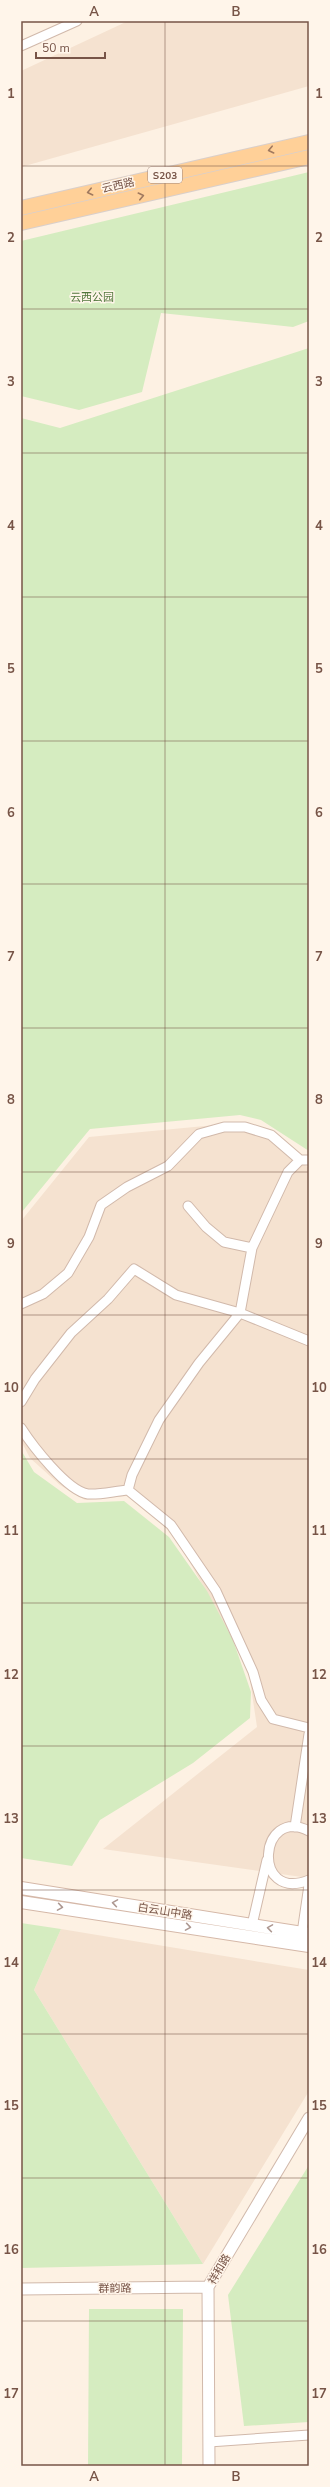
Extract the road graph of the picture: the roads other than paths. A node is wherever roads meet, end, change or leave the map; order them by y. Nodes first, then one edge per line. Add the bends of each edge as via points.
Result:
1 (77, 21) edge
2 (21, 46) edge
3 (309, 142) edge
4 (309, 157) edge
5 (21, 208) edge
6 (21, 223) edge
7 (305, 1160) edge
8 (188, 1206) dead end
9 (252, 1248) junction
10 (21, 1304) edge
11 (240, 1313) junction
12 (309, 1341) edge
13 (21, 1402) edge
14 (21, 1428) edge
15 (128, 1490) junction
16 (309, 1728) edge
17 (309, 1734) edge
18 (295, 1827) junction
19 (309, 1831) edge
20 (267, 1859) junction
21 (309, 1880) edge
22 (309, 1886) edge
23 (21, 1888) edge
24 (21, 1902) edge
25 (252, 1925) junction
26 (306, 1934) edge
27 (309, 1946) edge
28 (309, 2118) edge
29 (208, 2287) junction
30 (21, 2289) edge
31 (309, 2435) edge
32 (209, 2442) junction
33 (209, 2466) edge

1 - 2 street
3 -> 5 main road, 云西路 / S203
6 -> 4 main road, 云西路 / S203
7 - 9 street via 288,1172
7 - 10 street via 272,1135 245,1127 224,1127 199,1134 168,1166 127,1186 101,1205 89,1237 68,1273 43,1294
8 - 9 street via 206,1227 224,1242
9 - 11 street
11 - 12 street
11 - 13 street via 176,1295 134,1269 108,1300 70,1333
11 - 15 street via 199,1363 159,1420 132,1475
14 - 15 street via 38,1454 65,1480 87,1494
15 - 16 street via 171,1525 216,1591 253,1672 261,1700 273,1719
17 - 18 street
18 - 19 street
18 - 20 street via 277,1833 269,1845
20 - 21 street via 272,1872 283,1881 296,1884
20 - 25 street
22 - 26 street
25 -> 23 main road, 白云山中路
24 -> 27 main road, 白云山中路
26 -> 25 main road, 白云山中路
28 - 29 street, 祥和路
29 - 30 street, 群韵路
29 - 32 street, 祥和路
31 - 32 street
32 - 33 street, 祥和路

